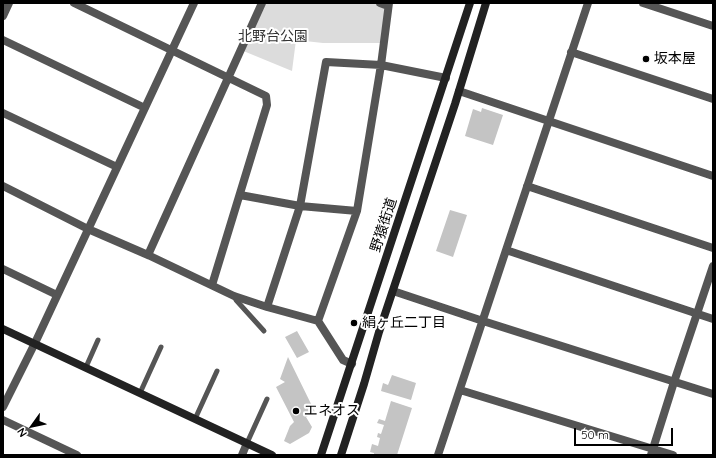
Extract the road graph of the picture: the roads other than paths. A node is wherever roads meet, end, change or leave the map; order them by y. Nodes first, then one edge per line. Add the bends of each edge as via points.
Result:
1 (9, 3) edge
2 (74, 3) edge
3 (194, 3) edge
4 (262, 3) edge
5 (470, 3) edge
6 (486, 3) edge
7 (588, 3) edge
8 (643, 3) edge
9 (386, 4) edge
10 (3, 16) edge
11 (713, 26) edge
12 (3, 40) edge
13 (172, 50) junction
14 (571, 52) junction
15 (381, 65) junction
16 (228, 78) junction
17 (446, 78) junction
18 (459, 91) junction
19 (713, 99) edge
20 (145, 108) junction
21 (3, 113) edge
22 (549, 121) junction
23 (117, 167) junction
24 (713, 176) edge
25 (3, 186) edge
26 (527, 186) junction
27 (240, 194) junction
28 (300, 206) junction
29 (357, 211) junction
30 (88, 229) junction
31 (713, 248) edge
32 (506, 250) junction
33 (148, 255) junction
34 (713, 266) edge
35 (3, 269) edge
36 (212, 285) junction
37 (393, 291) junction
38 (57, 295) junction
39 (234, 296) junction
40 (267, 307) junction
41 (697, 313) junction
42 (713, 318) edge
43 (318, 321) junction
44 (482, 321) junction
45 (3, 328) edge
46 (264, 331) dead end
47 (98, 340) dead end
48 (35, 344) junction
49 (161, 346) dead end
50 (352, 364) junction
51 (86, 367) junction
52 (217, 371) dead end
53 (674, 382) junction
54 (460, 390) junction
55 (140, 393) junction
56 (713, 394) edge
57 (267, 399) dead end
58 (3, 406) edge
59 (195, 419) junction
60 (3, 420) edge
61 (248, 443) junction
62 (652, 452) edge
63 (77, 455) edge
64 (242, 455) edge
65 (272, 455) edge
66 (321, 455) edge
67 (341, 455) edge
68 (440, 455) edge
69 (673, 455) edge

1 - 10 street
2 - 13 street
3 - 13 street
4 - 16 street
5 - 17 main road, 野猿街道
6 - 18 main road, 野猿街道
7 - 14 street
8 - 11 street
9 - 15 street
12 - 20 street
13 - 16 street
13 - 20 street
14 - 19 street
14 - 22 street
15 - 17 street
15 - 28 street via 326,62
15 - 29 street
16 - 27 street via 266,96 267,105
16 - 33 street
17 - 50 main road, 野猿街道
18 - 22 street
18 - 37 main road, 野猿街道
20 - 23 street
21 - 23 street
22 - 24 street
22 - 26 street
23 - 30 street
25 - 30 street
26 - 31 street
26 - 32 street
27 - 28 street
27 - 36 street
28 - 29 street
28 - 40 street
29 - 43 street
30 - 33 street
30 - 38 street
32 - 41 street
32 - 44 street
33 - 36 street
34 - 41 street
35 - 38 street
36 - 39 street
37 - 44 street
37 - 67 main road, 野猿街道
38 - 48 street
39 - 40 street
39 - 46 lane
40 - 43 street
41 - 42 street
41 - 53 street
43 - 50 street via 343,360
44 - 53 street
44 - 54 street
45 - 48 main road
47 - 51 lane
48 - 51 main road
48 - 58 street
49 - 55 lane
50 - 66 main road, 野猿街道
51 - 55 main road
52 - 59 lane
53 - 56 street
53 - 62 street
54 - 62 street
54 - 68 street
55 - 59 main road
57 - 61 lane
59 - 61 main road
60 - 63 street
61 - 64 street
61 - 65 main road
62 - 69 street

